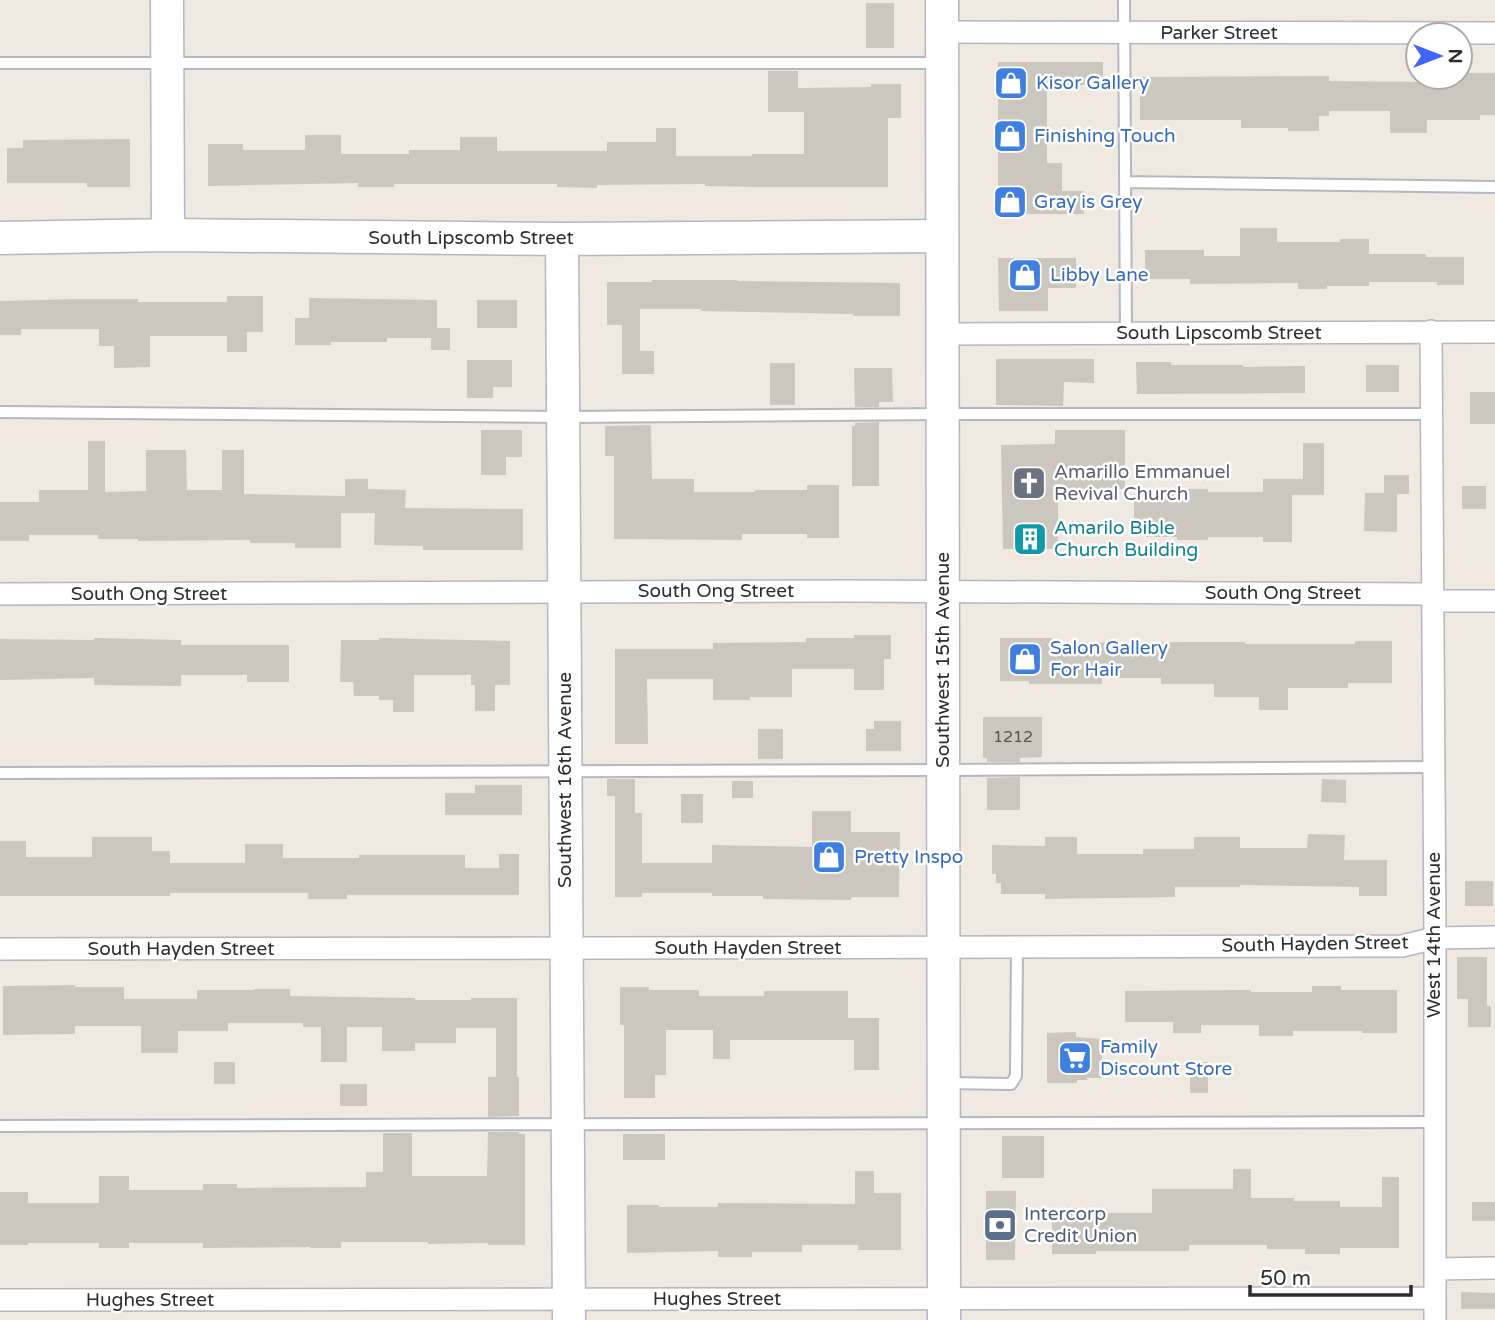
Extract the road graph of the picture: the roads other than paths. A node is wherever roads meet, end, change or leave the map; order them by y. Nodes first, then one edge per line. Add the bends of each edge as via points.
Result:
1 (167, 0) edge
2 (942, 0) edge
3 (1124, 0) edge
4 (1124, 33) junction
5 (1495, 33) edge
6 (942, 47) junction
7 (0, 64) edge
8 (167, 64) junction
9 (1125, 182) junction
10 (1495, 187) edge
11 (167, 235) junction
12 (942, 236) junction
13 (0, 238) edge
14 (562, 239) junction
15 (1431, 331) junction
16 (1495, 332) edge
17 (1126, 333) junction
18 (943, 334) junction
19 (0, 412) edge
20 (943, 414) junction
21 (1431, 414) junction
22 (563, 417) junction
23 (943, 591) junction
24 (564, 592) junction
25 (0, 594) edge
26 (1432, 598) junction
27 (1495, 601) edge
28 (1433, 767) junction
29 (943, 770) junction
30 (565, 771) junction
31 (0, 773) edge
32 (1435, 937) junction
33 (1495, 937) edge
34 (944, 947) junction
35 (1017, 947) junction
36 (0, 949) edge
37 (566, 950) junction
38 (944, 1083) junction
39 (944, 1122) junction
40 (1434, 1122) junction
41 (567, 1125) junction
42 (0, 1126) edge
43 (1495, 1268) edge
44 (1436, 1269) junction
45 (1435, 1298) junction
46 (0, 1300) edge
47 (944, 1309) edge
48 (569, 1310) edge
49 (1435, 1320) edge

1 - 8 street
2 - 6 street, Southwest 15th Avenue
3 - 4 lane
4 - 5 street, Parker Street
4 - 6 street, Parker Street
4 - 9 lane
6 - 8 lane
6 - 12 street, Southwest 15th Avenue
7 - 8 lane
8 - 11 street
9 - 10 lane
9 - 17 lane
11 - 13 street, South Lipscomb Street
11 - 14 street, South Lipscomb Street
12 - 14 street, South Lipscomb Street
12 - 18 street, Southwest 15th Avenue
14 - 22 street, Southwest 16th Avenue
15 - 16 street, South Lipscomb Street
15 - 17 street, South Lipscomb Street
15 - 21 street, West 14th Avenue
17 - 18 street, South Lipscomb Street
18 - 20 street, Southwest 15th Avenue
19 - 22 lane
20 - 21 lane
20 - 22 lane
20 - 23 street, Southwest 15th Avenue
21 - 26 street, West 14th Avenue
22 - 24 street, Southwest 16th Avenue
23 - 24 street, South Ong Street
23 - 26 street, South Ong Street
23 - 29 street, Southwest 15th Avenue
24 - 25 street, South Ong Street
24 - 30 street, Southwest 16th Avenue
26 - 27 street, South Ong Street
26 - 28 street, West 14th Avenue
28 - 29 lane
28 - 32 street, West 14th Avenue
29 - 30 lane
29 - 34 street, Southwest 15th Avenue
30 - 31 lane
30 - 37 street, Southwest 16th Avenue
32 - 33 street, South Hayden Street
32 - 35 street, South Hayden Street via 1402,946
32 - 40 street, West 14th Avenue
34 - 35 street, South Hayden Street
34 - 37 street, South Hayden Street
34 - 38 street, Southwest 15th Avenue
35 - 38 lane via 1016,1076 1011,1084
36 - 37 street, South Hayden Street
37 - 41 street, Southwest 16th Avenue
38 - 39 street, Southwest 15th Avenue
39 - 40 lane
39 - 41 lane
39 - 47 street, Southwest 15th Avenue
40 - 44 street, West 14th Avenue
41 - 42 lane
41 - 48 street, Southwest 16th Avenue
43 - 44 street
44 - 45 street, West 14th Avenue
45 - 47 street, Hughes Street
45 - 49 street
46 - 48 street, Hughes Street
47 - 48 street, Hughes Street

